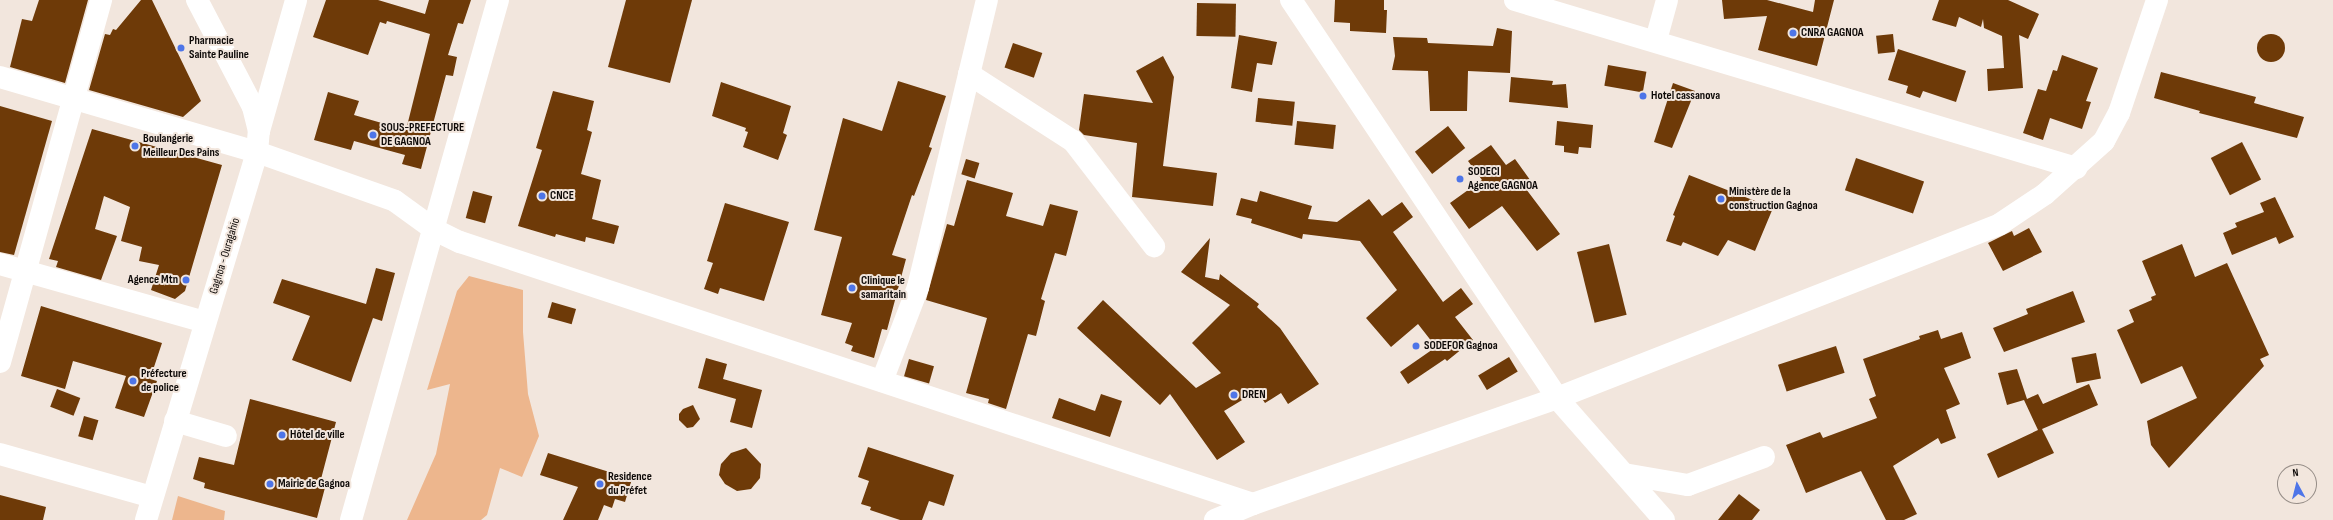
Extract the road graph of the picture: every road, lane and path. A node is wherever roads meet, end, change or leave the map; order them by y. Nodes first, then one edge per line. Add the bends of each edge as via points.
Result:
1 (101, 0) edge
2 (197, 0) edge
3 (296, 0) edge
4 (498, 0) edge
5 (987, 0) edge
6 (1291, 0) edge
7 (1515, 0) edge
8 (1667, 0) edge
9 (2157, 0) edge
10 (1656, 40) junction
11 (969, 74) junction
12 (0, 77) edge
13 (74, 99) junction
14 (258, 142) junction
15 (2076, 168) junction
16 (435, 230) junction
17 (1154, 246) dead end
18 (0, 264) edge
19 (26, 271) junction
20 (205, 322) junction
21 (0, 362) edge
22 (882, 381) junction
23 (1557, 398) junction
24 (175, 421) junction
25 (226, 436) dead end
26 (0, 454) edge
27 (1764, 457) dead end
28 (1624, 474) junction
29 (152, 497) junction
30 (1253, 504) junction
31 (146, 520) edge
32 (351, 520) edge
33 (1215, 520) edge
34 (1664, 520) edge

1 - 13 street
2 - 14 street via 252,107
3 - 14 street, Gagnoa - Ouragahio
4 - 16 street
5 - 11 street
6 - 23 street
7 - 10 street
8 - 10 street
9 - 15 street via 2119,112 2104,142
10 - 15 street
11 - 17 street via 1073,141
11 - 22 street via 918,287
12 - 13 street
13 - 14 street
13 - 19 street
14 - 16 street via 395,201
14 - 20 street, Gagnoa - Ouragahio
15 - 23 street via 2045,194 2000,224
16 - 22 street via 460,242
16 - 32 street
18 - 19 street
19 - 20 street
19 - 21 street
20 - 24 street, Gagnoa - Ouragahio
22 - 30 street
23 - 28 street
23 - 30 street
24 - 25 street
24 - 29 street, Gagnoa - Ouragahio
26 - 29 street
27 - 28 street via 1688,485
28 - 34 street
29 - 31 street, Gagnoa - Ouragahio
30 - 33 street

